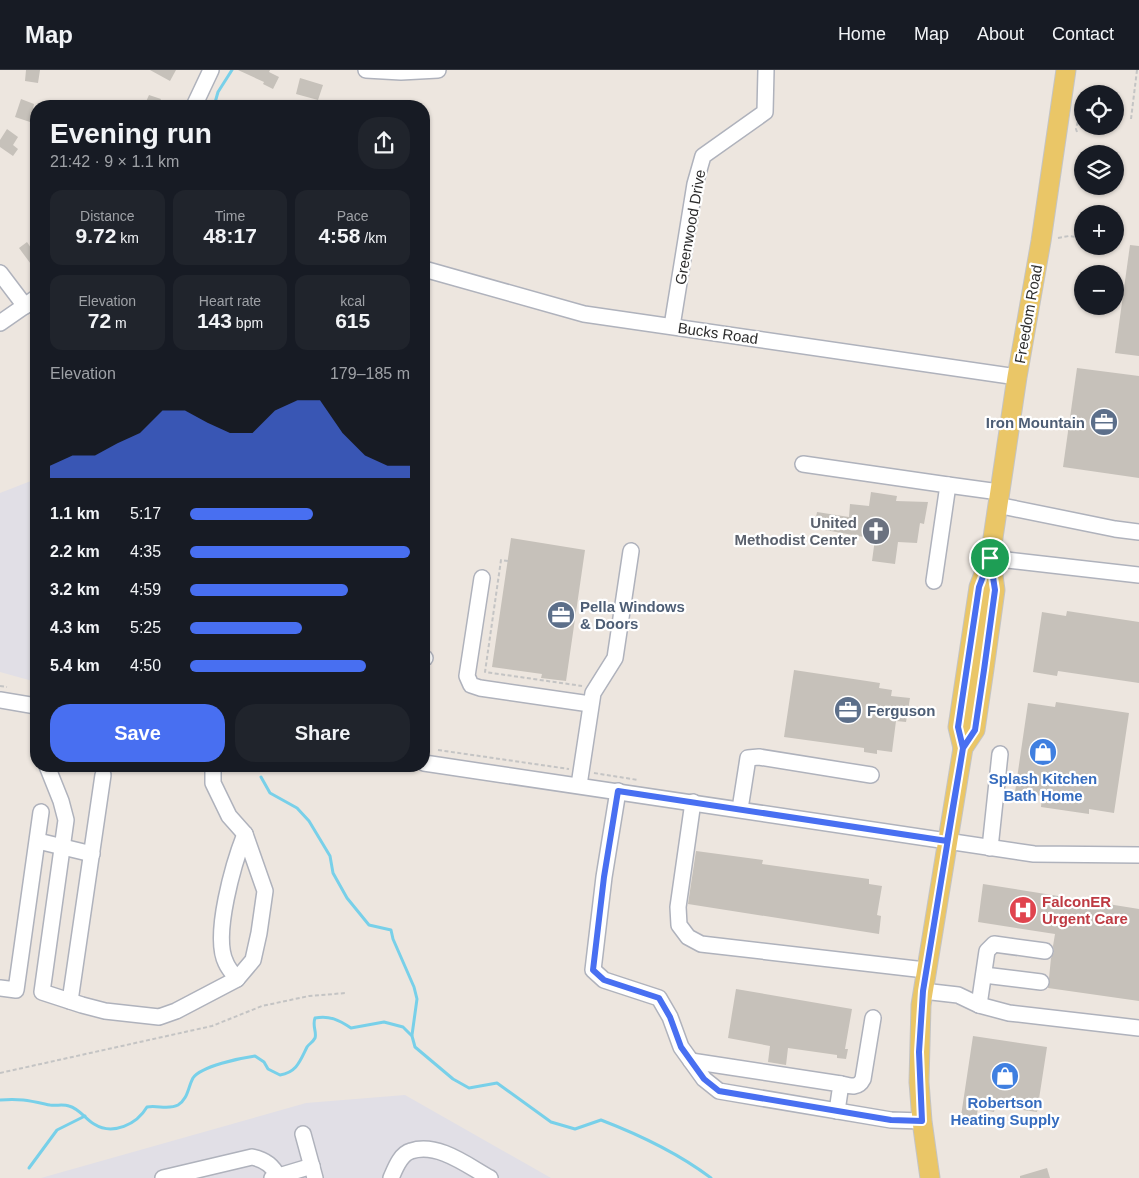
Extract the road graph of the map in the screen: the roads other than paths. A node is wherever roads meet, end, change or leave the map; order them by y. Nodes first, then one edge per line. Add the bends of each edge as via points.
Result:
1 (211, 70) edge
2 (366, 70) edge
3 (438, 70) edge
4 (766, 70) edge
5 (1066, 70) edge
6 (197, 100) edge
7 (430, 271) edge
8 (0, 273) edge
9 (30, 301) edge
10 (30, 303) edge
11 (0, 323) edge
12 (672, 326) junction
13 (1017, 377) junction
14 (803, 464) dead end
15 (948, 485) junction
16 (998, 499) junction
17 (1139, 532) edge
18 (631, 551) dead end
19 (990, 558) junction
20 (1139, 576) edge
21 (482, 578) dead end
22 (934, 582) dead end
23 (0, 700) edge
24 (585, 704) junction
25 (30, 705) edge
26 (1000, 754) dead end
27 (430, 764) edge
28 (49, 772) edge
29 (213, 772) edge
30 (103, 775) dead end
31 (871, 775) dead end
32 (580, 778) junction
33 (618, 791) junction
34 (692, 802) junction
35 (740, 809) junction
36 (41, 812) dead end
37 (245, 834) junction
38 (38, 841) junction
39 (947, 841) junction
40 (63, 847) junction
41 (990, 848) junction
42 (92, 854) junction
43 (1139, 855) edge
44 (1046, 951) dead end
45 (926, 970) junction
46 (984, 975) junction
47 (237, 979) junction
48 (1041, 982) dead end
49 (0, 988) edge
50 (16, 990) junction
51 (923, 991) junction
52 (42, 992) junction
53 (70, 1001) junction
54 (979, 1005) junction
55 (873, 1018) dead end
56 (1139, 1028) edge
57 (691, 1061) junction
58 (841, 1084) junction
59 (837, 1111) junction
60 (922, 1121) junction
61 (303, 1134) dead end
62 (313, 1172) edge
63 (277, 1177) edge
64 (163, 1178) edge
65 (391, 1178) edge
66 (490, 1178) edge
67 (930, 1178) edge

1 - 6 street
2 - 3 street
4 - 12 street, Greenwood Drive via 765,112 703,156 695,184
5 - 13 main road, Freedom Road via 1042,241
7 - 12 street, Bucks Road via 584,314
8 - 9 street
10 - 11 street
12 - 13 street, Bucks Road
13 - 16 main road, Freedom Road
14 - 15 street
15 - 16 street
15 - 22 street
16 - 17 street via 1115,529
16 - 19 main road, Freedom Road
18 - 24 street via 615,658
19 - 20 street
19 - 39 main road, Freedom Road via 995,590 975,730 963,748
21 - 24 street via 467,676 471,685
23 - 25 street
24 - 32 street
26 - 41 street
27 - 32 street
28 - 40 street via 66,820
29 - 37 street via 213,783 229,816
30 - 42 street
31 - 35 street via 748,758
32 - 33 street
33 - 34 street
33 - 57 street via 593,970 604,980 659,998 681,1047
34 - 35 street
34 - 45 street via 678,907 679,925 688,937 701,944
35 - 39 street
36 - 38 street
37 - 47 street via 236,858 220,932 225,962
37 - 47 street via 265,891 253,960
38 - 40 street
38 - 50 street
39 - 41 street
39 - 45 main road, Freedom Road
40 - 42 street
40 - 52 street
41 - 43 street via 1034,854
42 - 53 street
44 - 46 street via 994,944 987,951
45 - 51 main road, Freedom Road
46 - 48 street
46 - 54 street
47 - 53 street via 159,1017 105,1011
49 - 50 street
50 - 52 street
51 - 54 street via 958,995
51 - 60 main road, Freedom Road via 919,1052
52 - 53 street
54 - 56 street via 1009,1013
55 - 58 street via 863,1080 857,1087
57 - 58 street
57 - 59 street via 704,1079 719,1091
58 - 59 street
59 - 60 street via 891,1120
60 - 67 main road, Freedom Road
61 - 62 street
62 - 63 street
63 - 64 street via 271,1165 252,1157
65 - 66 street via 399,1161 410,1151 428,1150 444,1153

